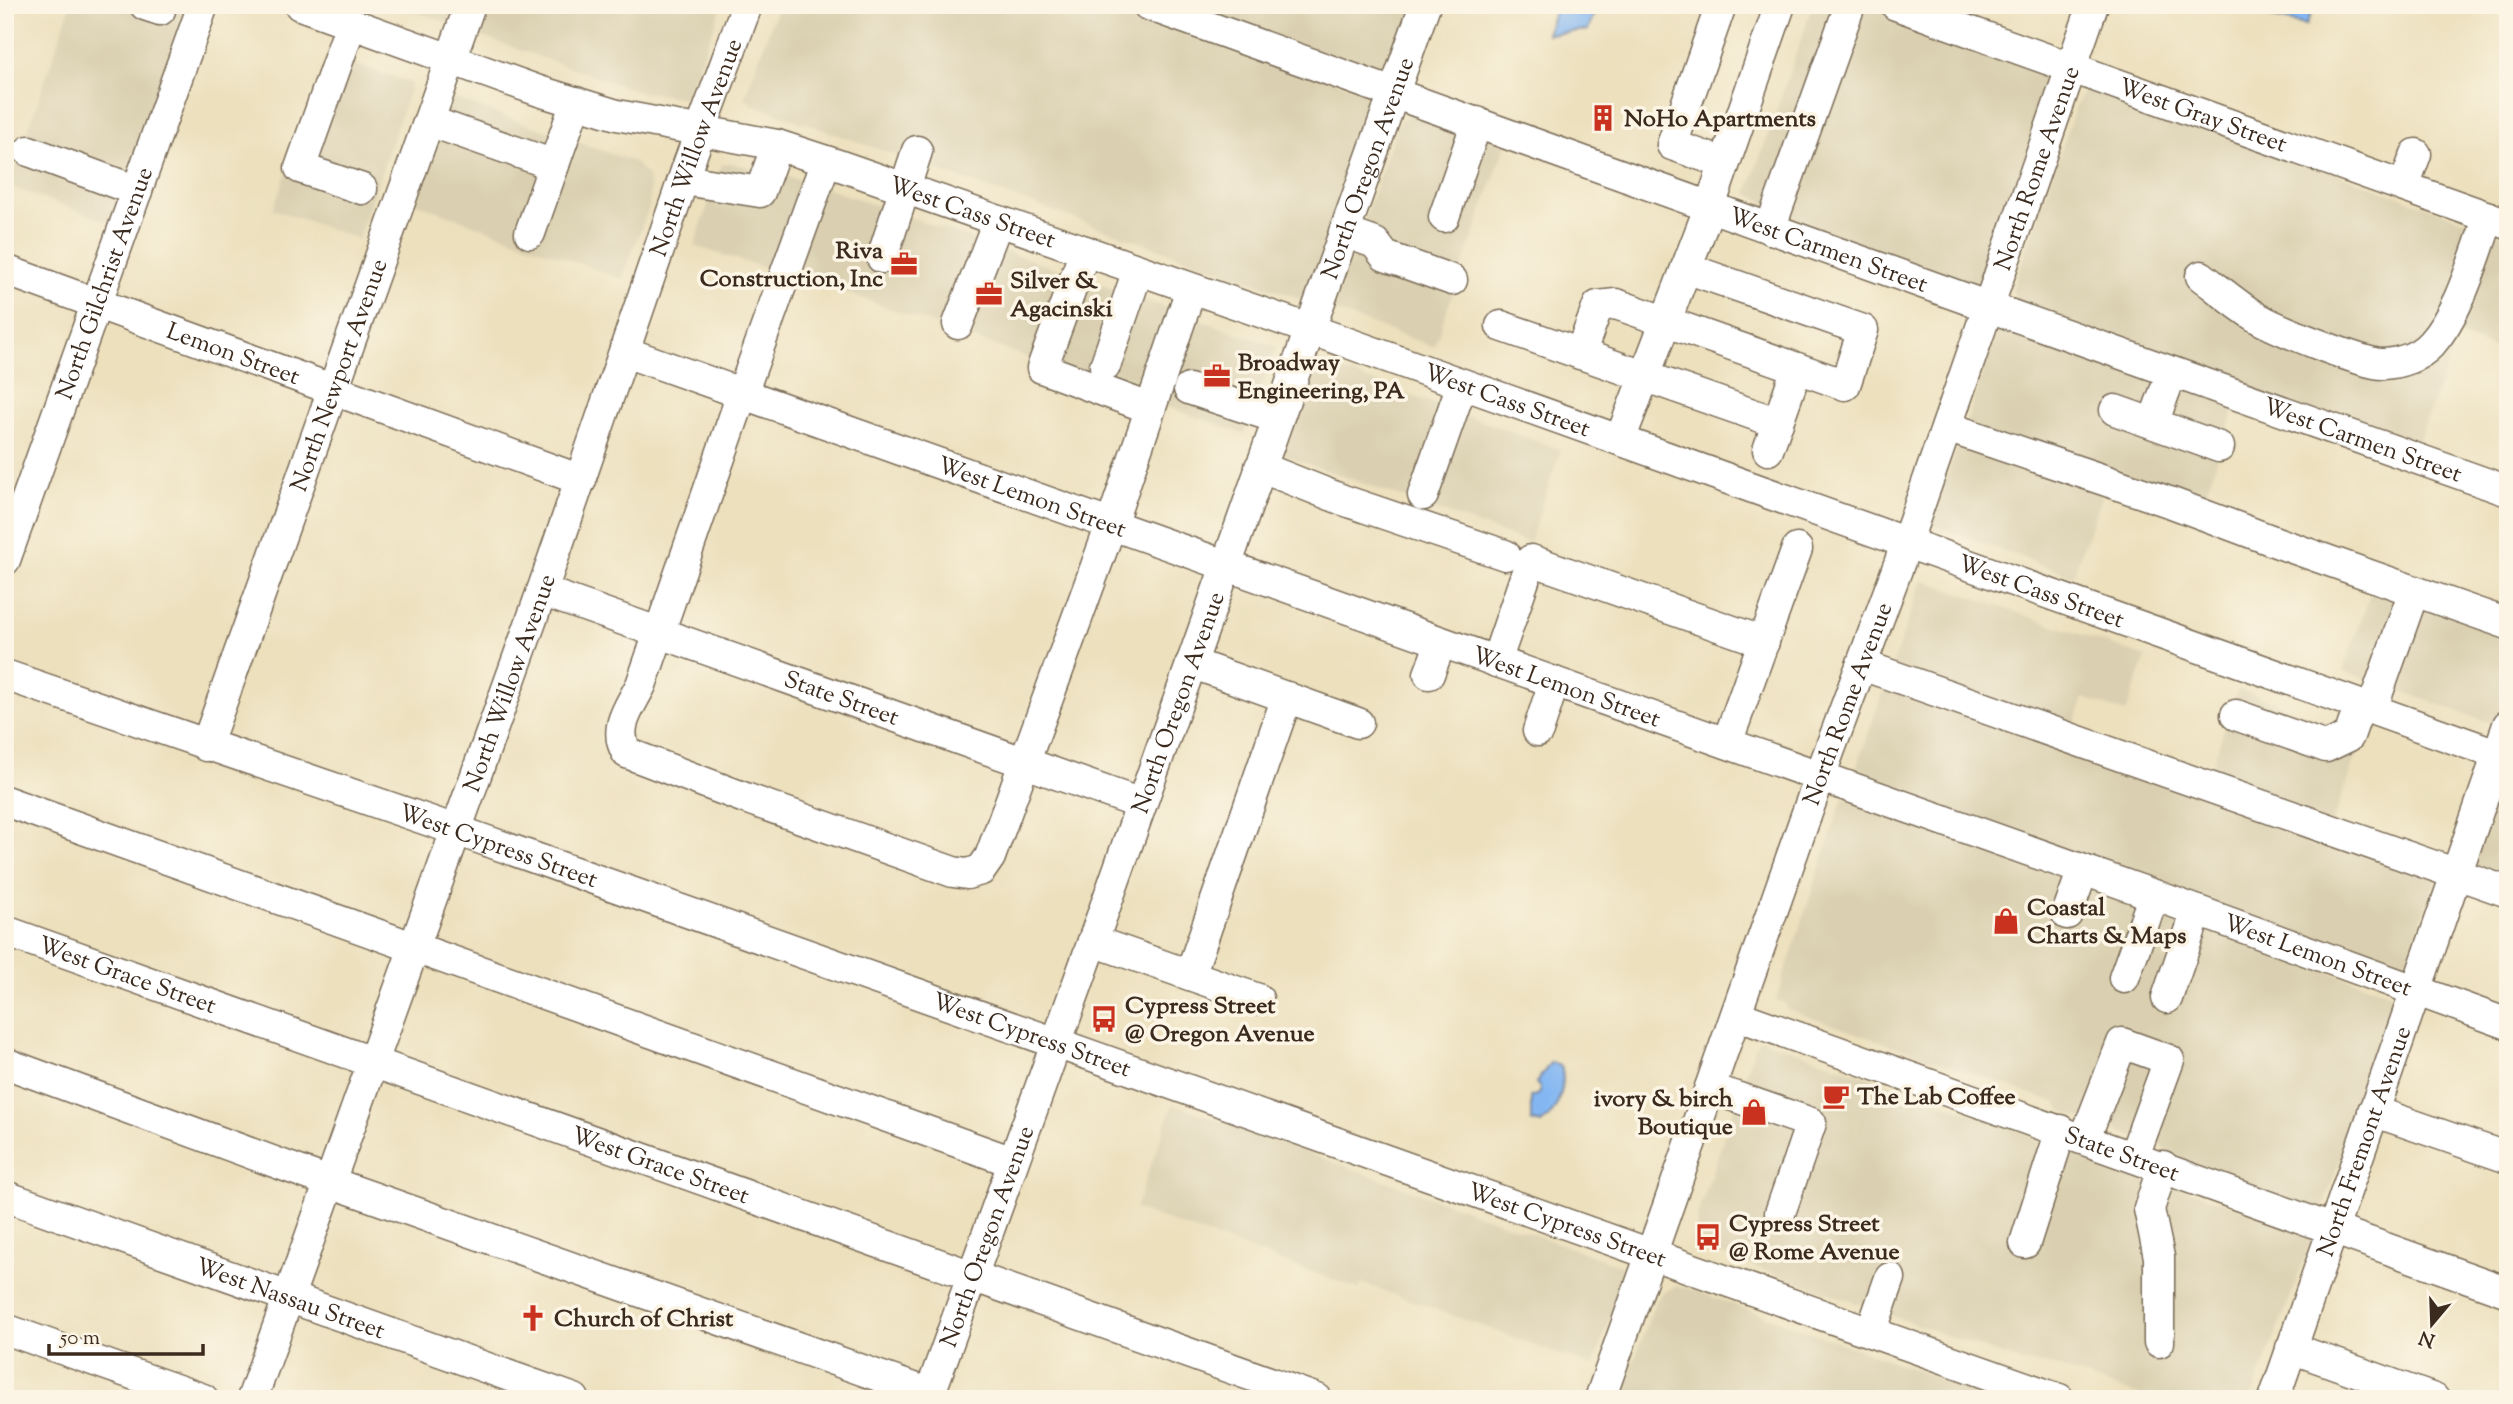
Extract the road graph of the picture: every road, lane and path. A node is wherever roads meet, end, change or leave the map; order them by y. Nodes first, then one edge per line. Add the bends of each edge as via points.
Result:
1 (203, 5) edge
2 (470, 5) edge
3 (747, 5) edge
4 (1149, 5) edge
5 (1425, 5) edge
6 (1721, 5) edge
7 (1780, 5) edge
8 (1850, 5) edge
9 (1896, 5) edge
10 (2093, 5) edge
11 (326, 12) edge
12 (451, 59) junction
13 (2072, 67) junction
14 (1395, 93) junction
15 (576, 103) junction
16 (429, 121) junction
17 (1477, 122) junction
18 (701, 130) junction
19 (777, 145) junction
20 (29, 151) dead end
21 (917, 151) dead end
22 (2416, 154) dead end
23 (826, 161) junction
24 (1724, 163) junction
25 (554, 165) junction
26 (684, 180) junction
27 (2404, 186) junction
28 (905, 188) junction
29 (362, 189) dead end
30 (137, 191) junction
31 (1710, 206) junction
32 (1444, 217) dead end
33 (2498, 220) edge
34 (998, 221) junction
35 (1770, 229) junction
36 (1344, 232) junction
37 (530, 233) dead end
38 (1085, 251) junction
39 (882, 258) dead end
40 (1686, 268) junction
41 (5, 270) edge
42 (1138, 270) junction
43 (2201, 276) dead end
44 (1452, 280) dead end
45 (1191, 289) junction
46 (97, 303) junction
47 (1989, 307) junction
48 (1665, 321) junction
49 (958, 324) dead end
50 (1501, 326) dead end
51 (1309, 329) junction
52 (625, 352) junction
53 (1580, 354) junction
54 (1105, 366) dead end
55 (1797, 368) junction
56 (2172, 372) junction
57 (1645, 376) junction
58 (1462, 384) junction
59 (332, 389) junction
60 (1189, 389) dead end
61 (742, 394) junction
62 (1150, 408) junction
63 (2115, 410) dead end
64 (1277, 418) junction
65 (2153, 424) junction
66 (1947, 427) junction
67 (1620, 440) junction
68 (2219, 447) dead end
69 (1260, 467) junction
70 (581, 480) junction
71 (2508, 491) edge
72 (1423, 495) dead end
73 (1111, 525) junction
74 (1907, 543) junction
75 (1797, 549) dead end
76 (1504, 555) dead end
77 (5, 560) edge
78 (1225, 567) junction
79 (542, 591) junction
80 (2409, 606) dead end
81 (2508, 624) edge
82 (660, 632) junction
83 (1441, 642) junction
84 (1764, 642) junction
85 (1496, 662) junction
86 (1191, 663) junction
87 (1862, 665) junction
88 (1429, 674) dead end
89 (5, 675) edge
90 (1554, 682) junction
91 (1287, 698) junction
92 (2366, 707) junction
93 (2236, 715) dead end
94 (1358, 723) dead end
95 (2508, 725) edge
96 (1538, 731) dead end
97 (1727, 743) junction
98 (206, 746) junction
99 (2503, 757) edge
100 (1026, 763) junction
101 (1820, 776) junction
102 (5, 801) edge
103 (1140, 804) junction
104 (456, 830) junction
105 (2083, 870) junction
106 (2455, 873) junction
107 (2508, 892) edge
108 (2154, 895) junction
109 (2197, 911) junction
110 (2067, 914) dead end
111 (5, 931) edge
112 (1093, 941) junction
113 (414, 947) junction
114 (1190, 975) junction
115 (2124, 978) dead end
116 (2414, 991) junction
117 (2166, 998) dead end
118 (1258, 999) dead end
119 (1736, 1015) junction
120 (2508, 1024) edge
121 (1056, 1043) junction
122 (371, 1062) junction
123 (5, 1063) edge
124 (1710, 1088) junction
125 (2373, 1111) junction
126 (2073, 1134) junction
127 (2134, 1156) junction
128 (2508, 1158) edge
129 (1013, 1162) junction
130 (2163, 1166) junction
131 (331, 1181) junction
132 (5, 1196) edge
133 (1780, 1213) dead end
134 (2333, 1230) junction
135 (2025, 1243) dead end
136 (1651, 1254) junction
137 (973, 1275) junction
138 (1891, 1278) dead end
139 (2508, 1292) edge
140 (288, 1297) junction
141 (5, 1329) edge
142 (1871, 1332) junction
143 (2158, 1342) dead end
144 (2291, 1348) junction
145 (929, 1396) edge
146 (203, 1399) edge
147 (252, 1399) edge
148 (574, 1399) edge
149 (1317, 1399) edge
150 (1600, 1399) edge
151 (2059, 1399) edge
152 (2274, 1399) edge
153 (2434, 1399) edge

1 - 30 street, North Gilchrist Avenue
2 - 12 street, North Newport Avenue
3 - 18 street, North Willow Avenue
4 - 14 street, West Carmen Street
5 - 14 street, North Oregon Avenue
6 - 24 street via 1672,145
7 - 24 street
8 - 35 street
9 - 13 street, West Gray Street
10 - 13 street, North Rome Avenue
11 - 12 street, West Cass Street
11 - 29 street via 300,168
12 - 15 street, West Cass Street
12 - 16 street, North Newport Avenue
13 - 27 street, West Gray Street
13 - 47 street, North Rome Avenue
14 - 17 street, West Carmen Street
14 - 36 street, North Oregon Avenue
15 - 18 street, West Cass Street
15 - 25 street
16 - 25 street
16 - 59 street, North Newport Avenue
17 - 31 street, West Carmen Street
17 - 32 street
18 - 19 street, West Cass Street
18 - 26 street, North Willow Avenue
19 - 23 street, West Cass Street
19 - 26 street via 760,192
20 - 30 street
21 - 28 street
22 - 27 street
23 - 28 street, West Cass Street
23 - 61 street
24 - 31 street
25 - 37 street
26 - 52 street, North Willow Avenue
27 - 33 street, West Gray Street
28 - 34 street, West Cass Street
28 - 39 street
30 - 46 street, North Gilchrist Avenue
31 - 35 street, West Carmen Street
31 - 40 street
33 - 43 street via 2431,344 2412,358 2381,364 2254,316
34 - 38 street, West Cass Street
34 - 49 street
35 - 47 street, West Carmen Street
36 - 44 street via 1375,243 1385,256
36 - 51 street, North Oregon Avenue
38 - 42 street, West Cass Street
38 - 62 street via 1042,368
40 - 48 street
40 - 55 street via 1863,330 1845,385
41 - 46 street, Lemon Street
42 - 45 street, West Cass Street
42 - 54 street
45 - 51 street, West Cass Street
45 - 62 street
46 - 59 street, Lemon Street
46 - 77 street, North Gilchrist Avenue
47 - 56 street, West Carmen Street
47 - 66 street, North Rome Avenue
48 - 53 street via 1616,304 1598,306
48 - 55 street
48 - 57 street
50 - 53 street
51 - 58 street, West Cass Street
51 - 64 street, North Oregon Avenue
52 - 61 street, West Lemon Street
52 - 70 street, North Willow Avenue
53 - 57 street
55 - 57 street via 1773,436
56 - 65 street
56 - 71 street, West Carmen Street
57 - 67 street
58 - 67 street, West Cass Street
58 - 72 street
59 - 70 street, Lemon Street
59 - 98 street, North Newport Avenue
60 - 64 street
61 - 73 street, West Lemon Street
61 - 82 street
62 - 73 street
63 - 65 street
64 - 69 street, North Oregon Avenue
65 - 68 street
66 - 74 street, North Rome Avenue
66 - 81 street
67 - 74 street, West Cass Street
69 - 76 street
69 - 78 street, North Oregon Avenue
70 - 79 street, North Willow Avenue
73 - 78 street, West Lemon Street
73 - 100 street
74 - 87 street, North Rome Avenue
74 - 92 street, West Cass Street
75 - 84 street
78 - 83 street, West Lemon Street
78 - 86 street, North Oregon Avenue
79 - 82 street, State Street
79 - 104 street, North Willow Avenue
80 - 92 street
82 - 100 street, State Street
82 - 100 street via 623,721 621,742 627,753 745,798 967,874 981,870 990,857
83 - 85 street, West Lemon Street
83 - 88 street
84 - 85 street via 1531,560
84 - 97 street
85 - 90 street, West Lemon Street
86 - 91 street
86 - 103 street, North Oregon Avenue
87 - 101 street, North Rome Avenue
87 - 106 street
89 - 98 street, West Cypress Street
90 - 96 street
90 - 97 street, West Lemon Street
91 - 94 street
91 - 114 street
92 - 93 street via 2348,736 2326,747
92 - 99 street, West Cass Street
95 - 99 street, North Fremont Avenue
97 - 101 street, West Lemon Street
98 - 104 street, West Cypress Street
99 - 106 street, North Fremont Avenue
100 - 103 street, State Street
101 - 105 street, West Lemon Street
101 - 119 street, North Rome Avenue
102 - 113 street
103 - 112 street, North Oregon Avenue
104 - 113 street, North Willow Avenue
104 - 121 street, West Cypress Street
105 - 108 street, West Lemon Street
105 - 110 street
106 - 107 street
106 - 116 street, North Fremont Avenue
108 - 109 street, West Lemon Street
108 - 115 street
109 - 116 street, West Lemon Street
109 - 117 street
111 - 122 street, West Grace Street
112 - 114 street
112 - 121 street, North Oregon Avenue
113 - 122 street, North Willow Avenue
113 - 129 street
114 - 118 street
116 - 120 street, West Lemon Street
116 - 125 street, North Fremont Avenue
119 - 124 street, North Rome Avenue
119 - 126 street, State Street
121 - 129 street, North Oregon Avenue
121 - 136 street, West Cypress Street
122 - 131 street, North Willow Avenue
122 - 137 street, West Grace Street
123 - 131 street
124 - 133 street via 1811,1123
124 - 136 street, North Rome Avenue
125 - 128 street
125 - 134 street, North Fremont Avenue
126 - 127 street, State Street
126 - 127 street via 2122,1043 2169,1060
126 - 135 street
127 - 130 street, State Street
129 - 137 street, North Oregon Avenue
130 - 134 street, State Street
130 - 143 street via 2149,1209 2159,1257
131 - 140 street, North Willow Avenue
131 - 145 street
132 - 140 street, West Nassau Street
134 - 139 street, State Street
134 - 144 street, North Fremont Avenue
136 - 142 street, West Cypress Street
136 - 150 street, North Rome Avenue
137 - 145 street, North Oregon Avenue
137 - 149 street, West Grace Street
138 - 142 street
140 - 147 street, North Willow Avenue
140 - 148 street, West Nassau Street
141 - 146 street
142 - 151 street, West Cypress Street
144 - 152 street, North Fremont Avenue
144 - 153 street

